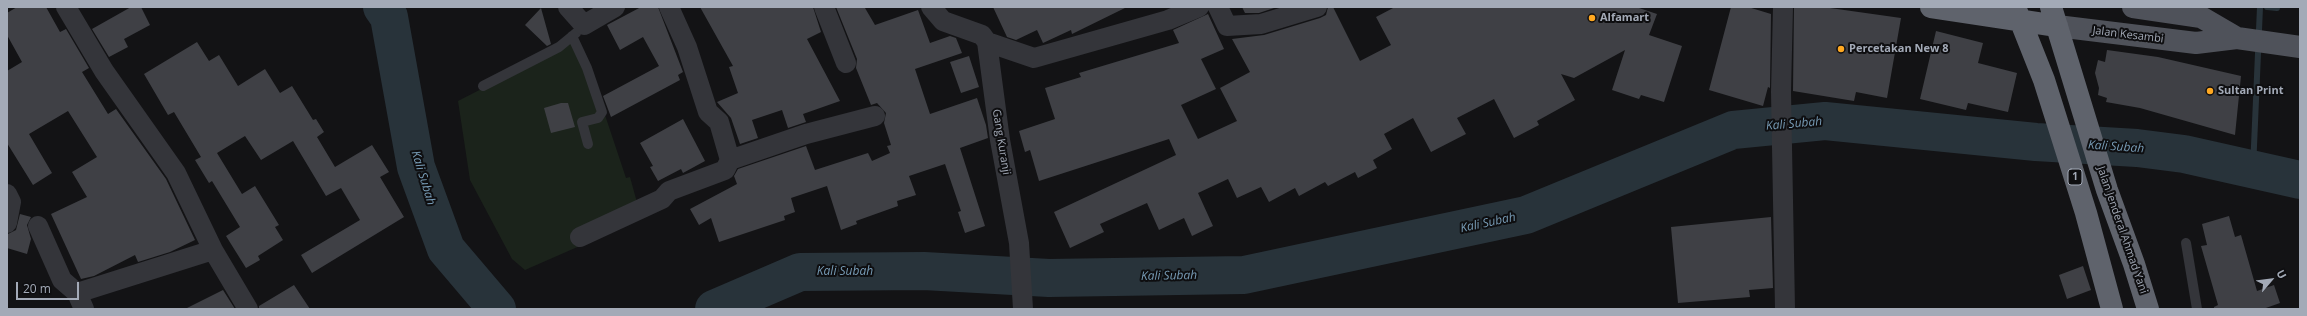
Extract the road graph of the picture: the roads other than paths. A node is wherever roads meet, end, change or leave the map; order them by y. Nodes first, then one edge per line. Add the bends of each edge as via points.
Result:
1 (66, 7) edge
2 (568, 7) edge
3 (615, 7) edge
4 (669, 7) edge
5 (824, 7) edge
6 (931, 7) edge
7 (1199, 7) edge
8 (1218, 7) edge
9 (1317, 7) edge
10 (1783, 7) edge
11 (1930, 7) edge
12 (2133, 7) edge
13 (2201, 12) edge
14 (2018, 14) edge
15 (2054, 16) edge
16 (578, 31) junction
17 (2238, 38) junction
18 (987, 42) junction
19 (2296, 47) edge
20 (846, 63) dead end
21 (483, 86) dead end
22 (875, 116) dead end
23 (588, 144) dead end
24 (730, 160) junction
25 (7, 194) edge
26 (7, 223) edge
27 (38, 226) dead end
28 (580, 236) dead end
29 (2186, 243) dead end
30 (213, 250) junction
31 (81, 301) edge
32 (248, 309) edge
33 (1022, 309) edge
34 (1785, 309) edge
35 (2112, 309) edge
36 (2148, 309) edge
37 (2197, 309) edge

1 - 30 street via 104,71 176,173
2 - 16 street
3 - 16 street
4 - 24 street via 687,47 708,112 719,122
5 - 20 street
6 - 18 street via 943,21 982,36
7 - 18 street via 1168,20 1034,58
8 - 9 street via 1227,26 1261,24
10 - 34 street via 1781,92
11 - 14 highway, Jalan Kesambi
12 - 13 main road, Jalan Kesambi
13 - 17 main road, Jalan Kesambi
14 - 15 highway, Jalan Kesambi
14 - 35 highway, 1 via 2044,80
15 - 17 main road, Jalan Kesambi via 2196,43
15 - 36 highway, Jalan Jenderal Ahmad Yani via 2107,190
16 - 21 lane via 559,47
16 - 23 lane via 602,112 598,118 582,122
17 - 19 main road, Jalan Kesambi
18 - 33 street, Gang Kuranji via 1000,140 1019,243
22 - 24 street via 806,134
24 - 28 street via 725,170 668,191 662,199
25 - 26 street via 11,202
27 - 31 street via 62,280
29 - 37 lane
30 - 31 street
30 - 32 street

